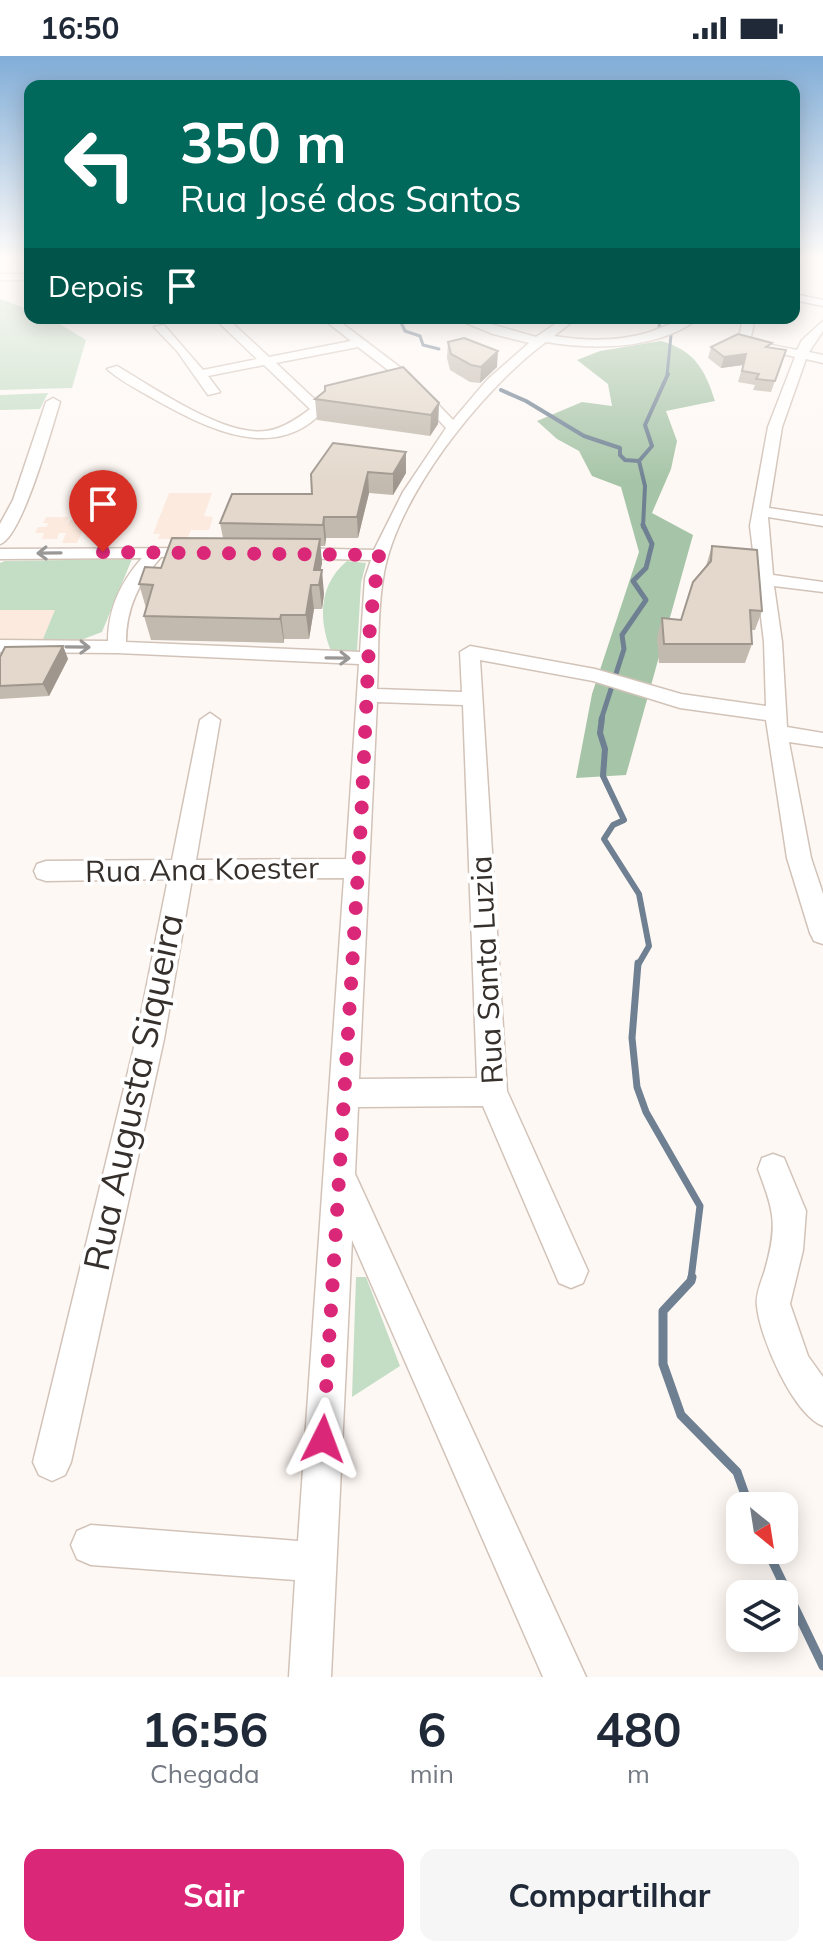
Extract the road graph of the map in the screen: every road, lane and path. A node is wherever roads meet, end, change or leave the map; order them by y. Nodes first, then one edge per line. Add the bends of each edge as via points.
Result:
1 (165, 333) edge
2 (236, 333) edge
3 (346, 333) edge
4 (514, 333) edge
5 (550, 333) edge
6 (661, 333) edge
7 (746, 333) edge
8 (815, 333) edge
9 (540, 340) junction
10 (359, 343) junction
11 (802, 355) junction
12 (823, 359) edge
13 (267, 361) junction
14 (113, 369) dead end
15 (201, 374) junction
16 (213, 392) dead end
17 (53, 402) dead end
18 (454, 429) junction
19 (760, 511) junction
20 (823, 521) edge
21 (0, 539) edge
22 (157, 552) junction
23 (215, 552) edge
24 (268, 553) edge
25 (0, 554) edge
26 (379, 555) junction
27 (764, 579) junction
28 (823, 587) edge
29 (0, 646) edge
30 (117, 647) junction
31 (369, 658) junction
32 (367, 695) junction
33 (472, 699) junction
34 (210, 720) dead end
35 (777, 724) junction
36 (823, 740) edge
37 (358, 868) junction
38 (180, 870) junction
39 (46, 871) dead end
40 (823, 933) edge
41 (492, 1092) junction
42 (343, 1093) junction
43 (773, 1169) dead end
44 (337, 1172) junction
45 (571, 1271) dead end
46 (823, 1408) edge
47 (52, 1462) dead end
48 (91, 1545) dead end
49 (316, 1562) junction
50 (310, 1677) edge
51 (565, 1677) edge

1 - 15 street
2 - 13 street
3 - 10 street
4 - 9 street
5 - 9 street
6 - 9 street via 594,345
7 - 11 street via 744,343
8 - 11 street
9 - 18 street via 470,404
10 - 13 street
10 - 18 street via 405,377
11 - 12 street
11 - 19 street via 775,427
13 - 14 street via 318,409 303,423 259,436 237,432
13 - 15 street
15 - 16 street
17 - 21 street via 21,500
18 - 26 street via 418,480
19 - 20 street
19 - 27 street
22 - 23 street
22 -> 25 street
22 - 30 street via 124,595 116,623
24 - 26 street
26 - 31 street
27 - 28 street
27 - 35 street
29 -> 30 street
30 -> 31 street
31 - 32 street
32 - 33 street
32 - 37 street
33 - 35 street, Rua Santa Luzia via 470,652 595,675
33 - 41 street, Rua Santa Luzia
34 - 38 street, Rua Augusta Siqueira
35 - 36 street
35 - 40 street via 799,858
37 - 38 street, Rua Ana Koester
37 - 42 street
38 - 39 street, Rua Ana Koester
38 - 47 street, Rua Augusta Siqueira via 150,1039
41 - 42 street
41 - 45 street, Rua Santa Luzia
42 - 44 street
43 - 46 street via 790,1211 787,1250 773,1304 794,1366
44 - 49 street
44 - 51 street
48 - 49 street
49 - 50 street

